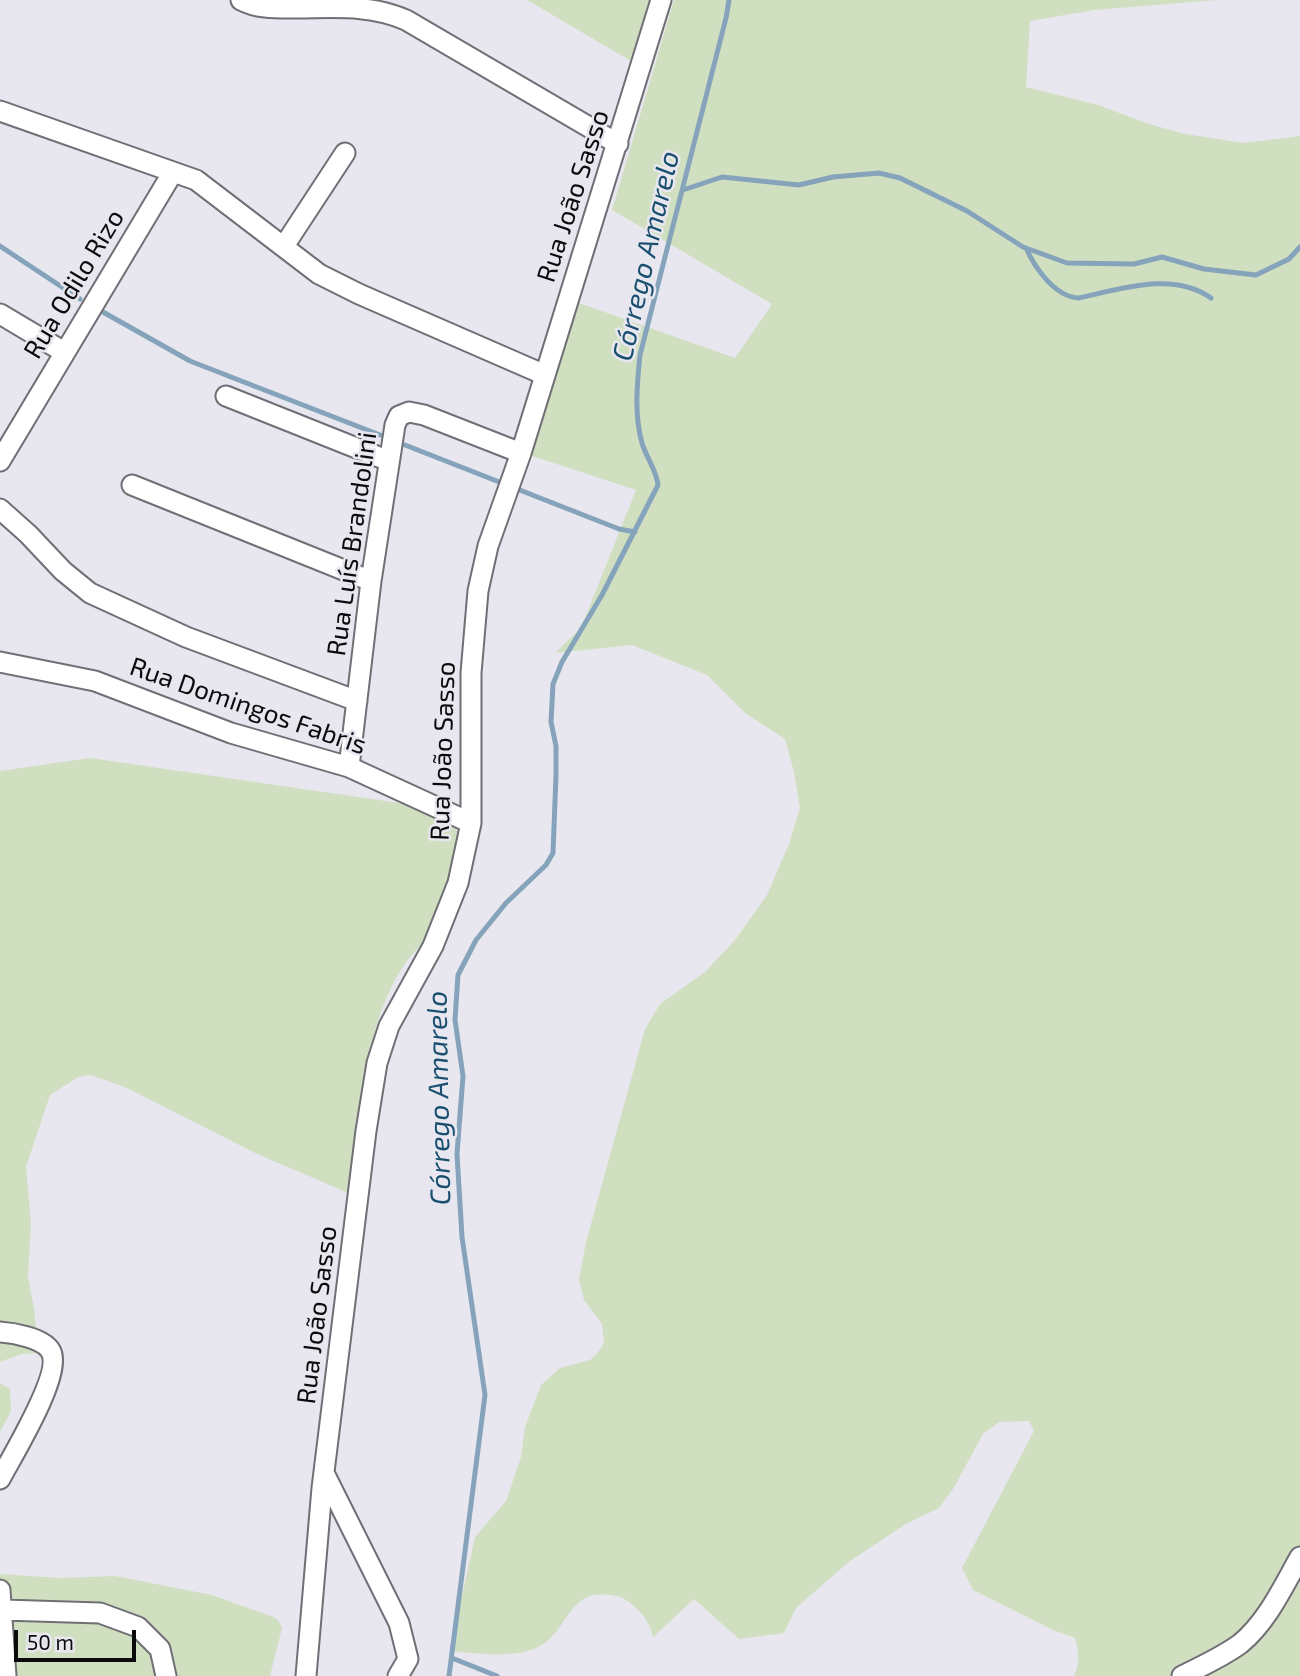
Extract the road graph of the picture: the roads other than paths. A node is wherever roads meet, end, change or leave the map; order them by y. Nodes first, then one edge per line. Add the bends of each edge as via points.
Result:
1 (241, 0) edge
2 (661, 0) edge
3 (0, 111) edge
4 (618, 144) junction
5 (345, 153) dead end
6 (173, 172) junction
7 (284, 246) junction
8 (0, 314) edge
9 (64, 352) junction
10 (545, 375) junction
11 (226, 397) dead end
12 (521, 453) junction
13 (0, 461) edge
14 (389, 461) junction
15 (132, 485) dead end
16 (0, 509) edge
17 (371, 581) junction
18 (0, 662) edge
19 (357, 701) junction
20 (349, 767) junction
21 (471, 823) junction
22 (0, 1332) edge
23 (324, 1473) junction
24 (0, 1479) edge
25 (1300, 1557) edge
26 (0, 1590) edge
27 (3, 1610) junction
28 (6, 1676) edge
29 (166, 1676) edge
30 (306, 1676) edge
31 (398, 1676) edge
32 (1182, 1676) edge

1 - 4 street via 272,8 386,11
2 - 4 street, Rua João Sasso
3 - 6 street
4 - 10 street, Rua João Sasso
5 - 7 street
6 - 7 street via 196,180
6 - 9 street, Rua Odilo Rizo
7 - 10 street via 319,274 359,294
8 - 9 street
9 - 13 street, Rua Odilo Rizo
10 - 12 street, Rua João Sasso
11 - 14 street
12 - 14 street, Rua Luís Brandolini via 409,412 399,416 395,425
12 - 21 street, Rua João Sasso via 488,546 476,611
14 - 17 street, Rua Luís Brandolini
15 - 17 street
16 - 19 street via 90,593 186,637
17 - 19 street, Rua Luís Brandolini
18 - 20 street, Rua Domingos Fabris via 95,681 231,733
19 - 20 street, Rua Luís Brandolini
20 - 21 street, Rua Domingos Fabris
21 - 23 street, Rua João Sasso via 447,913 389,1026 377,1063
22 - 24 street via 42,1343 55,1364 50,1385
23 - 30 street, Rua João Sasso
23 - 31 street via 399,1623 408,1659
25 - 32 street via 1262,1622 1241,1643
26 - 27 street
27 - 28 street
27 - 29 street via 100,1613 138,1627 160,1649

